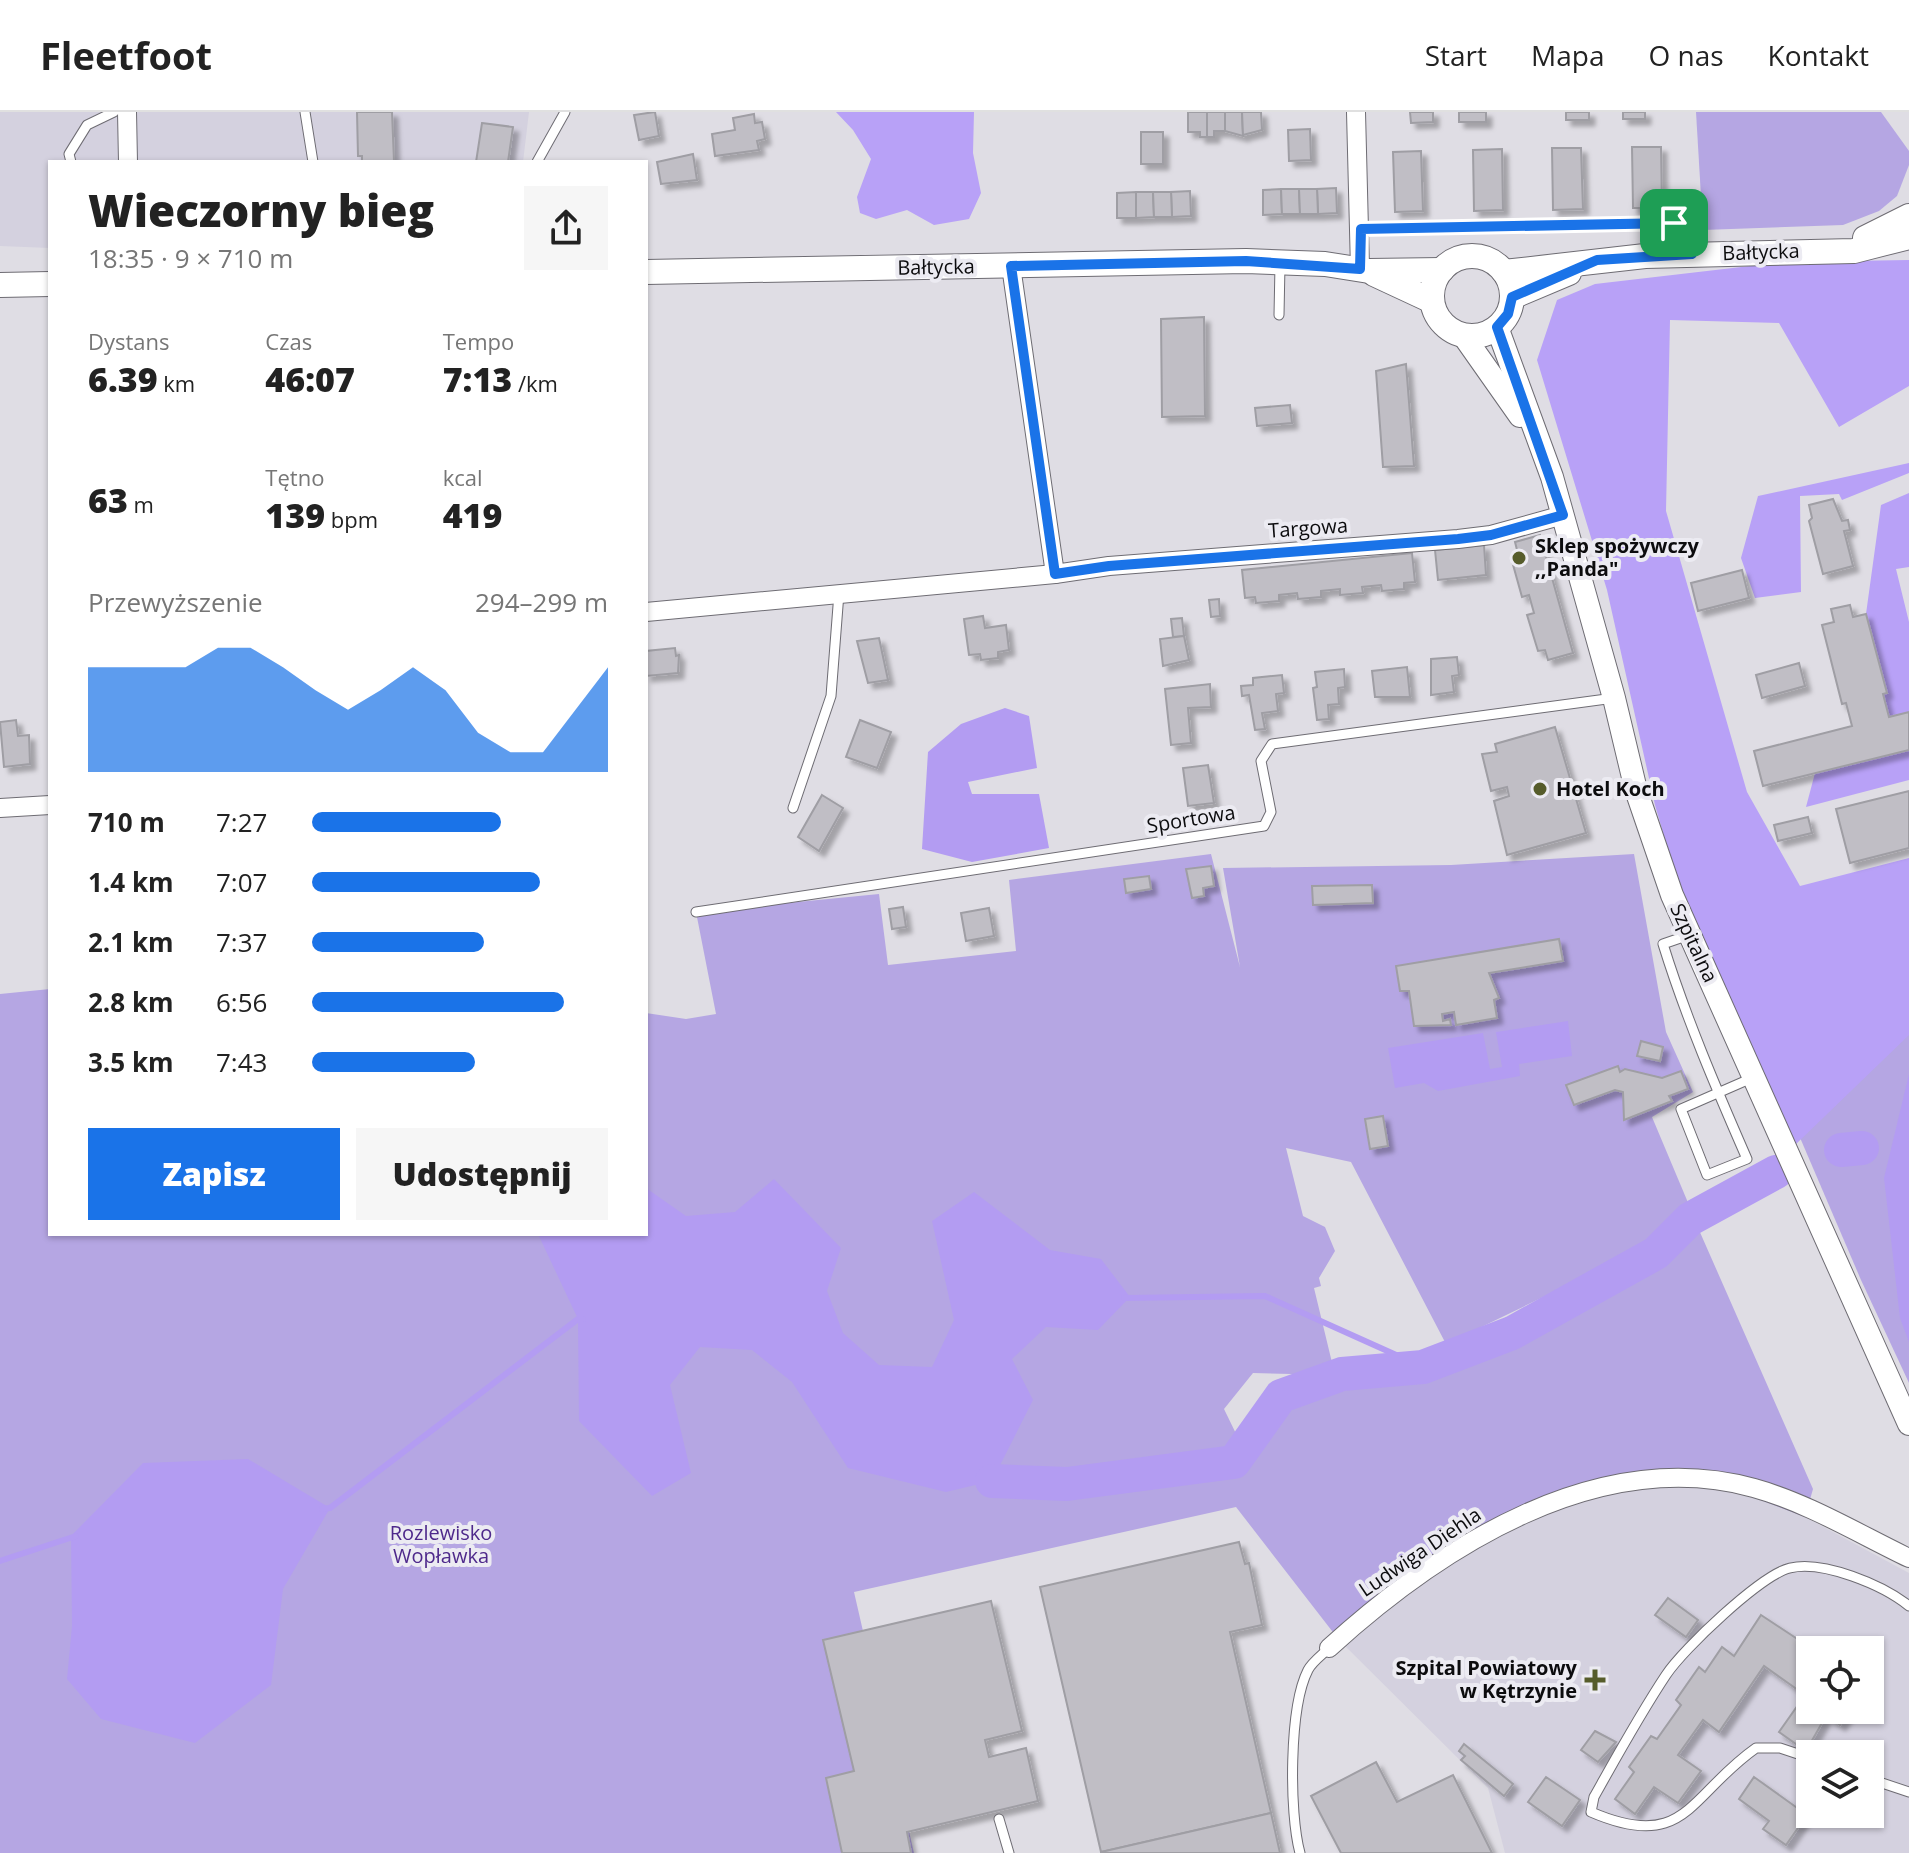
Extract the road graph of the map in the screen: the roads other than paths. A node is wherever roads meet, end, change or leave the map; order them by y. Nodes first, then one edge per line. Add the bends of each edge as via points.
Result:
1 (114, 112) edge
2 (127, 112) edge
3 (305, 112) edge
4 (565, 112) edge
5 (1356, 112) edge
6 (70, 160) edge
7 (128, 160) edge
8 (313, 160) edge
9 (538, 160) edge
10 (1909, 216) edge
11 (1361, 229) junction
12 (1909, 237) edge
13 (1829, 249) junction
14 (1692, 254) junction
15 (1597, 260) junction
16 (1280, 261) junction
17 (1011, 266) junction
18 (1364, 270) junction
19 (1442, 270) junction
20 (648, 272) edge
21 (1504, 272) junction
22 (48, 284) edge
23 (0, 285) edge
24 (1512, 297) junction
25 (1432, 301) junction
26 (1279, 315) dead end
27 (1497, 327) junction
28 (1463, 335) junction
29 (1538, 442) junction
30 (1563, 515) junction
31 (1055, 574) junction
32 (839, 593) junction
33 (648, 612) edge
34 (1614, 698) junction
35 (48, 805) edge
36 (0, 808) edge
37 (793, 808) dead end
38 (696, 912) dead end
39 (1691, 934) junction
40 (1755, 1077) junction
41 (1718, 1092) junction
42 (1909, 1424) edge
43 (1909, 1558) edge
44 (1909, 1606) edge
45 (1329, 1648) joint
46 (1796, 1753) edge
47 (1884, 1784) edge
48 (1909, 1792) edge
49 (999, 1819) dead end
50 (1009, 1853) edge
51 (1300, 1853) edge

1 - 6 lane via 87,125
2 - 7 street
3 - 8 lane
4 - 9 lane
5 - 11 street
10 - 13 main road, Bałtycka via 1875,235
11 - 14 lane via 1674,223 1686,235
11 - 18 street
12 - 13 main road, Bałtycka via 1854,251
13 - 14 main road, Bałtycka
14 - 15 main road, Bałtycka
15 - 21 main road, Bałtycka
15 - 24 main road, Bałtycka
16 - 17 main road, Bałtycka
16 - 18 main road, Bałtycka
16 - 26 lane
17 - 20 main road, Bałtycka
17 - 31 street
18 - 19 main road, Bałtycka
18 - 25 main road, Bałtycka
19 - 21 main road via 1474,256
19 - 25 main road
21 - 24 main road
22 - 23 main road
24 - 27 main road via 1508,314
25 - 28 main road via 1442,323
27 - 28 main road via 1481,335
27 - 29 street, Szpitalna
28 - 29 street, Szpitalna
29 - 30 street, Szpitalna
30 - 31 street, Targowa via 1458,539
30 - 34 street, Szpitalna
31 - 32 street, Targowa
32 - 33 street, Targowa
32 - 37 lane via 831,696
34 - 38 lane, Sportowa via 1272,744 1261,761 1271,812 1264,826
34 - 39 street, Szpitalna via 1636,790
35 - 36 street
39 - 40 street, Szpitalna
39 - 41 lane via 1663,944
40 - 41 lane
40 - 42 street, Szpitalna
41 - 41 lane via 1747,1159 1707,1175 1681,1109
43 - 45 street, Ludwiga Diehla via 1754,1488 1687,1477 1604,1485 1497,1526 1357,1622
44 - 46 lane via 1896,1595 1820,1566 1788,1568 1756,1585 1668,1672 1594,1797 1591,1812 1627,1830 1668,1830 1756,1748
45 - 51 lane via 1309,1667 1301,1687 1291,1780
47 - 48 lane
49 - 50 lane

